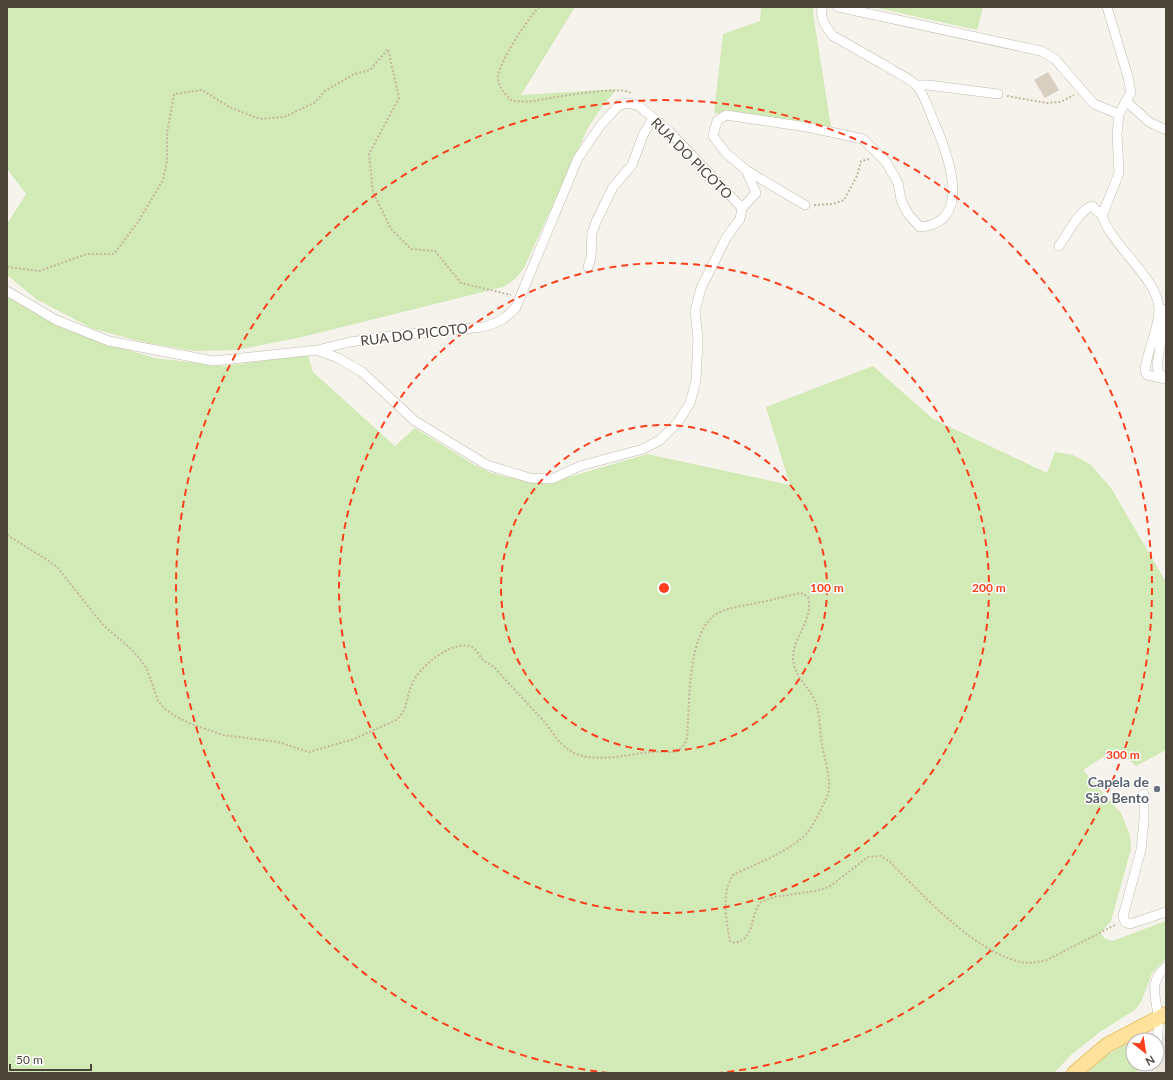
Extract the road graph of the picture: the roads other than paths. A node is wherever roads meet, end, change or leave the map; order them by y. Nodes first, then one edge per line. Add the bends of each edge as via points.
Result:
1 (823, 7) edge
2 (838, 7) edge
3 (1107, 7) edge
4 (916, 85) junction
5 (998, 94) road end
6 (1127, 102) junction
7 (1119, 114) junction
8 (653, 118) junction
9 (1166, 130) edge
10 (746, 170) junction
11 (805, 205) dead end
12 (742, 208) junction
13 (1101, 213) junction
14 (1059, 246) dead end
15 (588, 267) dead end
16 (7, 291) edge
17 (1166, 308) edge
18 (317, 350) junction
19 (1165, 379) edge
20 (1144, 794) dead end
21 (1166, 912) edge
22 (1166, 966) edge
23 (1162, 1015) edge
24 (1159, 1032) edge
25 (1074, 1073) edge

1 - 4 street via 822,15 826,28 833,36
2 - 7 street via 1041,52 1055,59 1094,104
3 - 6 street via 1128,77 1131,92
4 - 5 street
4 - 10 street, RUA DO PICOTO via 947,152 952,179 949,213 934,226 920,227 908,214 901,200 898,182 883,159 863,139 807,126 726,115 717,121 713,136 726,153
6 - 7 street
6 - 9 street via 1150,122
7 - 13 street via 1119,173 1107,208
8 - 12 street, RUA DO PICOTO via 669,131
8 - 15 street via 643,135 632,165 613,187 596,222 592,233
8 - 18 street, RUA DO PICOTO via 639,106 628,103 615,108 578,158 520,297 510,314 503,320 482,327 350,342
10 - 11 street
10 - 12 street, RUA DO PICOTO via 756,193
12 - 18 street via 740,219 726,238 701,288 695,311 698,339 696,381 690,403 678,422 660,440 643,449 580,466 552,479 530,478 487,465 415,421 362,372 338,358
13 - 14 street via 1092,206 1087,208
13 - 19 street via 1111,234 1150,285 1159,307 1145,371 1147,375
16 - 18 street, RUA DO PICOTO via 56,320 109,341 177,355 213,361
17 - 19 street via 1157,366
20 - 21 street via 1141,850 1123,916 1125,922 1130,924
22 - 23 street via 1157,976 1154,992
23 - 24 street
23 - 25 main road via 1107,1045

